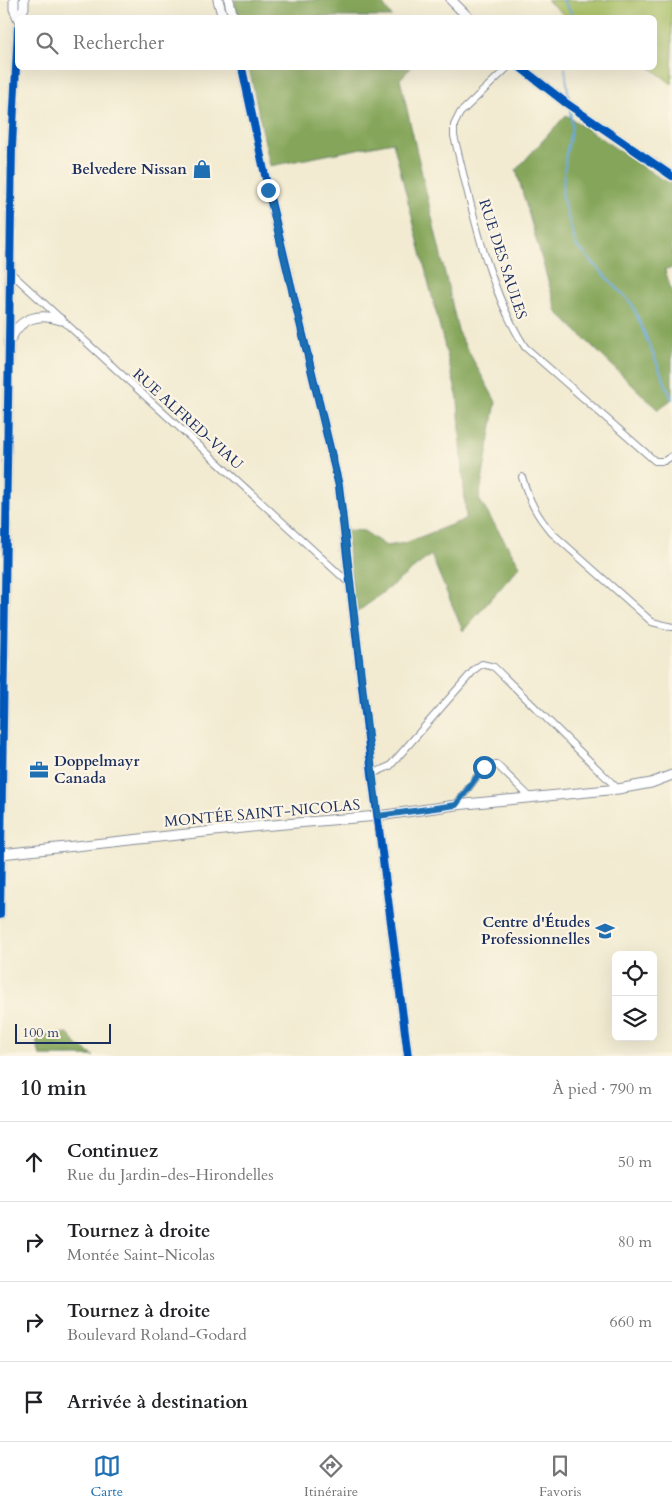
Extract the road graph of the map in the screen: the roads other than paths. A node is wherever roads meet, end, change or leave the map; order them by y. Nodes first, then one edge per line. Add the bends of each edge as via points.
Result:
1 (14, 0) edge
2 (24, 0) edge
3 (218, 0) edge
4 (228, 0) edge
5 (451, 0) edge
6 (17, 15) edge
7 (19, 15) edge
8 (223, 15) edge
9 (232, 15) edge
10 (466, 15) edge
11 (16, 70) edge
12 (242, 70) edge
13 (505, 70) edge
14 (524, 70) edge
15 (672, 176) edge
16 (11, 273) junction
17 (61, 320) junction
18 (10, 341) junction
19 (672, 456) edge
20 (522, 477) dead end
21 (349, 583) junction
22 (672, 627) edge
23 (372, 774) junction
24 (672, 774) edge
25 (618, 788) junction
26 (531, 798) junction
27 (456, 805) junction
28 (378, 816) junction
29 (1, 854) junction
30 (0, 915) edge
31 (408, 1056) edge

1 - 6 street
2 - 7 street
3 - 8 street
4 - 9 street
5 - 10 street
11 - 16 street
12 - 21 street via 332,451
13 - 19 street, RUE DES SAULES via 460,114 454,125 454,136 480,239 511,325 525,347 655,461 664,461
14 - 15 street
16 - 17 street, RUE ALFRED-VIAU
16 - 18 street
17 - 18 street via 44,316 26,320 18,326
17 - 21 street, RUE ALFRED-VIAU
18 - 29 street
20 - 22 street via 530,503 552,533 652,622
21 - 23 street
23 - 25 street via 390,766 482,664 494,667
23 - 28 street
24 - 25 street, MONTÉE SAINT-NICOLAS via 651,784
25 - 26 street, MONTÉE SAINT-NICOLAS
26 - 27 street, MONTÉE SAINT-NICOLAS
26 - 27 street via 496,764 484,767
27 - 28 street, MONTÉE SAINT-NICOLAS
28 - 29 street, MONTÉE SAINT-NICOLAS
28 - 31 street
29 - 30 street

